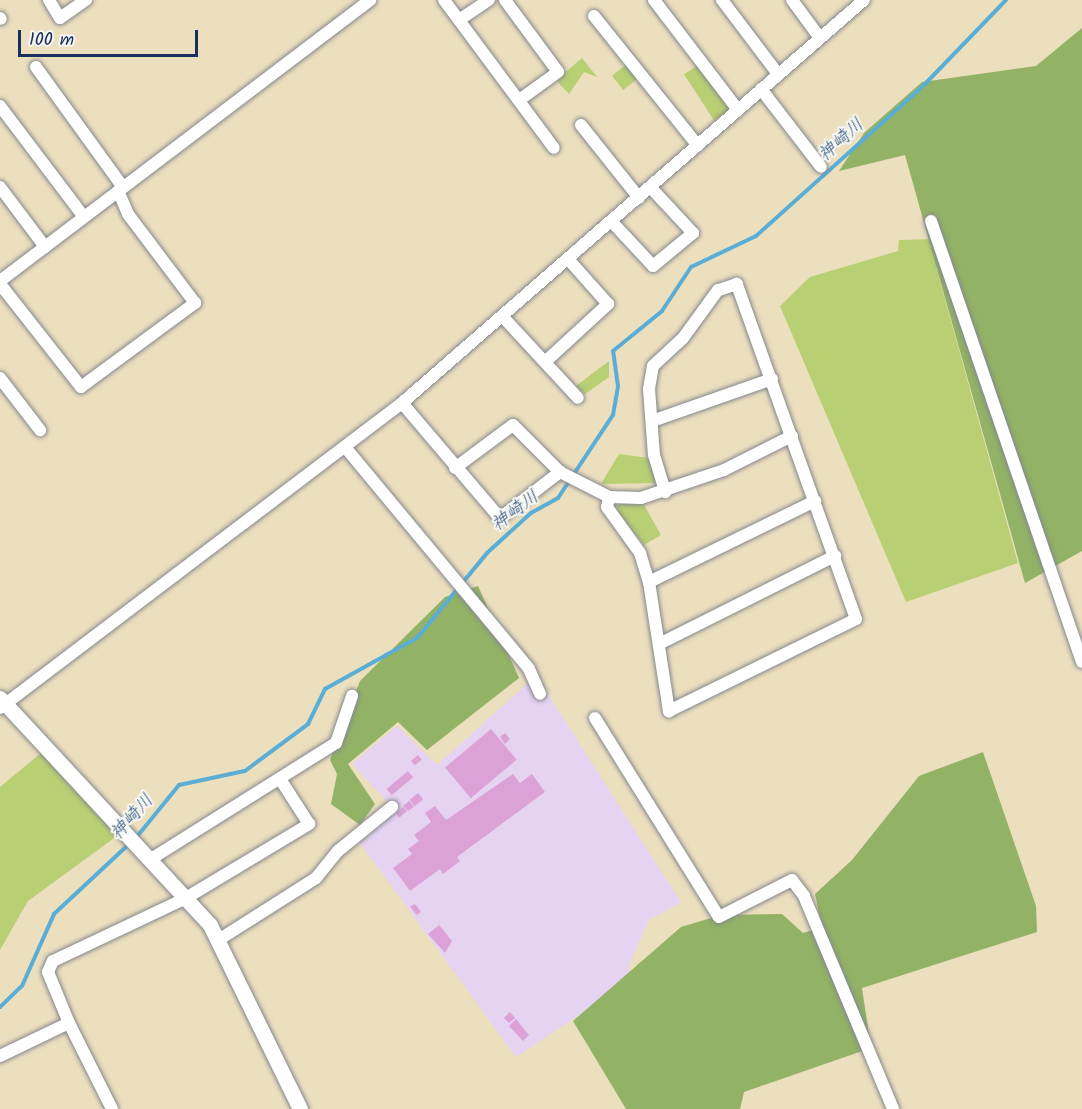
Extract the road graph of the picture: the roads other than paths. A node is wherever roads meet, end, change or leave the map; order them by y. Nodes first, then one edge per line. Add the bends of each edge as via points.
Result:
1 (49, 0) edge
2 (86, 0) edge
3 (370, 0) edge
4 (444, 0) edge
5 (489, 0) edge
6 (505, 0) edge
7 (654, 0) edge
8 (722, 0) edge
9 (792, 0) edge
10 (864, 0) edge
11 (594, 16) dead end
12 (459, 20) junction
13 (820, 38) junction
14 (36, 67) dead end
15 (778, 74) junction
16 (761, 89) junction
17 (519, 100) junction
18 (0, 106) edge
19 (738, 110) junction
20 (581, 125) dead end
21 (699, 146) junction
22 (554, 148) dead end
23 (821, 167) dead end
24 (0, 188) edge
25 (651, 188) junction
26 (121, 189) junction
27 (639, 198) junction
28 (84, 217) junction
29 (931, 221) dead end
30 (612, 222) junction
31 (45, 247) junction
32 (569, 260) junction
33 (0, 283) edge
34 (503, 316) junction
35 (545, 362) junction
36 (0, 378) edge
37 (771, 379) junction
38 (578, 398) dead end
39 (402, 403) junction
40 (655, 420) junction
41 (40, 430) dead end
42 (792, 436) junction
43 (345, 447) junction
44 (455, 468) junction
45 (560, 472) junction
46 (665, 492) junction
47 (609, 496) junction
48 (815, 501) junction
49 (835, 556) junction
50 (649, 582) junction
51 (661, 643) junction
52 (1082, 662) edge
53 (540, 694) dead end
54 (352, 696) dead end
55 (2, 703) edge
56 (595, 718) dead end
57 (280, 779) junction
58 (392, 807) dead end
59 (151, 859) junction
60 (186, 898) junction
61 (220, 939) junction
62 (69, 1023) junction
63 (0, 1056) edge
64 (112, 1109) edge
65 (300, 1109) edge
66 (893, 1109) edge

1 - 2 street via 60,18
3 - 26 street
4 - 12 street
5 - 12 street
6 - 17 street via 558,72
7 - 19 street
8 - 15 street
9 - 13 street
10 - 13 street
11 - 21 street
12 - 17 street
13 - 15 street
14 - 26 street
15 - 16 street
16 - 19 street
16 - 23 street
17 - 22 street
18 - 28 street
19 - 21 street
20 - 27 street
21 - 25 street
24 - 31 street
25 - 27 street
25 - 30 street via 693,233 653,266
26 - 28 street
26 - 33 street via 128,214 199,307 81,387
27 - 30 street
28 - 31 street
29 - 52 street
30 - 32 street
31 - 33 street
32 - 34 street
32 - 35 street via 608,304
34 - 35 street
34 - 39 street
35 - 38 street
36 - 41 street
37 - 40 street
37 - 40 street via 737,284 718,290 683,338 653,366 649,389
37 - 42 street
39 - 43 street
39 - 44 street
40 - 46 street via 654,455
42 - 46 street
42 - 48 street
43 - 53 street via 529,669
43 - 55 street
44 - 45 street via 513,425
44 - 45 street via 500,518
45 - 47 street
46 - 47 street
47 - 50 street via 607,507 640,553
48 - 49 street
48 - 50 street
49 - 51 street
49 - 51 street via 856,619 669,711
50 - 51 street
54 - 57 street via 336,743
55 - 59 street
56 - 66 street via 719,917 792,880 804,896
57 - 59 street
57 - 60 street via 309,824
58 - 61 street via 338,851 316,878
59 - 60 street
60 - 61 street
60 - 62 street via 49,965
61 - 65 street
62 - 63 street
62 - 64 street

